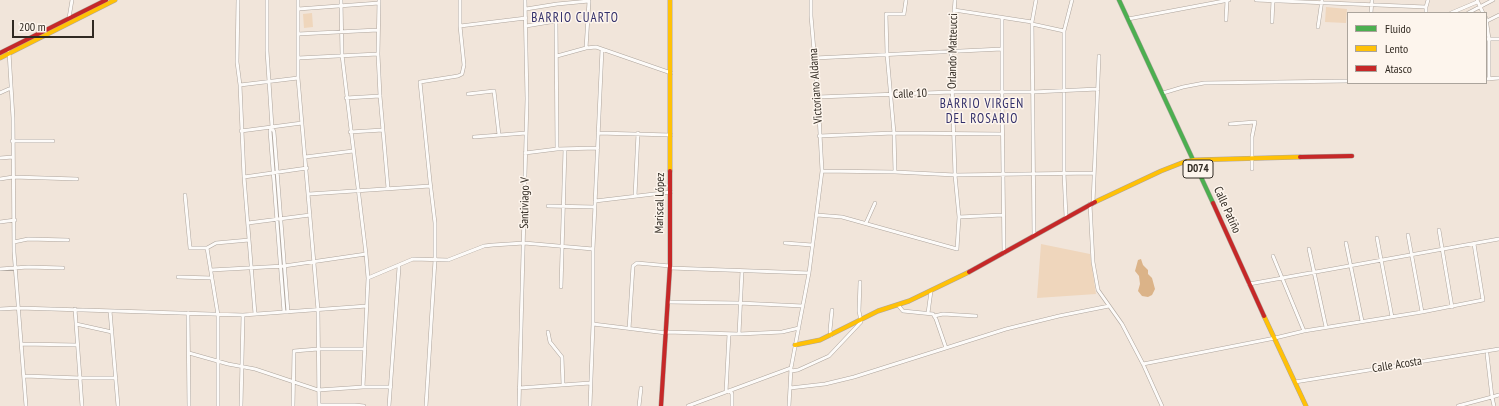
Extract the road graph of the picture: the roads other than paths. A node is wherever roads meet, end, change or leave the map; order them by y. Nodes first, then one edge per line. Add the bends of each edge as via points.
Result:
1 (72, 0) edge
2 (106, 0) edge
3 (115, 0) edge
4 (238, 0) edge
5 (267, 0) edge
6 (295, 0) edge
7 (298, 0) edge
8 (341, 0) edge
9 (460, 0) edge
10 (525, 0) edge
11 (670, 0) edge
12 (811, 0) edge
13 (906, 0) edge
14 (955, 0) edge
15 (1036, 0) edge
16 (1072, 0) edge
17 (1119, 0) edge
18 (1228, 0) edge
19 (1256, 0) edge
20 (1372, 0) edge
21 (1428, 0) edge
22 (1493, 0) edge
23 (1273, 1) edge
24 (1477, 1) edge
25 (379, 2) edge
26 (1321, 2) edge
27 (341, 5) junction
28 (1371, 5) junction
29 (1426, 7) junction
30 (1480, 7) junction
31 (298, 9) junction
32 (526, 9) junction
33 (954, 10) junction
34 (1371, 12) edge
35 (1426, 12) edge
36 (1453, 12) edge
37 (1470, 12) edge
38 (1482, 12) edge
39 (1499, 15) edge
40 (69, 18) junction
41 (526, 18) junction
42 (1002, 18) junction
43 (1128, 19) junction
44 (1226, 20) dead end
45 (1487, 20) edge
46 (1272, 22) dead end
47 (1032, 23) junction
48 (460, 26) junction
49 (526, 26) junction
50 (1318, 27) dead end
51 (378, 30) junction
52 (1064, 31) junction
53 (341, 32) junction
54 (298, 34) junction
55 (1487, 39) edge
56 (1499, 39) edge
57 (586, 48) junction
58 (602, 49) junction
59 (1002, 49) junction
60 (8, 51) junction
61 (951, 52) junction
62 (0, 53) edge
63 (378, 54) junction
64 (886, 54) junction
65 (342, 55) junction
66 (557, 56) junction
67 (1099, 56) dead end
68 (0, 58) edge
69 (298, 58) junction
70 (814, 58) junction
71 (671, 73) junction
72 (298, 78) junction
73 (1499, 78) edge
74 (1488, 79) edge
75 (269, 81) junction
76 (1347, 81) edge
77 (240, 85) junction
78 (11, 88) junction
79 (1098, 89) junction
80 (1065, 90) junction
81 (952, 92) junction
82 (1002, 92) junction
83 (1033, 92) junction
84 (0, 93) edge
85 (468, 94) dead end
86 (1163, 94) junction
87 (891, 95) junction
88 (380, 96) junction
89 (818, 97) junction
90 (346, 98) junction
91 (302, 123) junction
92 (1230, 124) dead end
93 (272, 127) junction
94 (383, 130) junction
95 (241, 131) junction
96 (350, 132) junction
97 (526, 133) junction
98 (598, 133) junction
99 (638, 133) junction
100 (894, 133) junction
101 (954, 134) junction
102 (1002, 134) junction
103 (499, 135) junction
104 (671, 135) junction
105 (819, 136) junction
106 (474, 137) dead end
107 (12, 141) junction
108 (53, 141) dead end
109 (598, 148) junction
110 (557, 149) junction
111 (565, 149) junction
112 (353, 151) junction
113 (525, 153) junction
114 (1352, 156) dead end
115 (13, 157) junction
116 (306, 157) junction
117 (0, 158) edge
118 (1252, 158) junction
119 (1194, 160) junction
120 (307, 168) junction
121 (1252, 169) dead end
122 (822, 171) junction
123 (275, 172) junction
124 (895, 172) junction
125 (1064, 173) junction
126 (1094, 173) junction
127 (955, 174) junction
128 (1002, 174) junction
129 (1033, 174) junction
130 (13, 176) junction
131 (244, 177) junction
132 (0, 179) edge
133 (77, 179) dead end
134 (430, 186) junction
135 (388, 188) junction
136 (358, 190) junction
137 (671, 192) junction
138 (308, 194) junction
139 (185, 195) dead end
140 (634, 196) junction
141 (595, 201) junction
142 (875, 203) dead end
143 (1092, 204) junction
144 (548, 206) dead end
145 (564, 207) junction
146 (595, 207) junction
147 (310, 215) junction
148 (817, 215) junction
149 (1003, 215) junction
150 (959, 216) junction
151 (1066, 217) junction
152 (279, 219) junction
153 (14, 220) junction
154 (0, 222) edge
155 (248, 223) junction
156 (866, 223) junction
157 (1439, 230) dead end
158 (1034, 235) junction
159 (1408, 235) dead end
160 (1377, 238) dead end
161 (1499, 239) edge
162 (68, 240) dead end
163 (249, 240) junction
164 (14, 242) junction
165 (524, 243) junction
166 (785, 243) dead end
167 (1346, 244) dead end
168 (1474, 244) junction
169 (812, 245) junction
170 (563, 246) junction
171 (207, 248) junction
172 (593, 249) junction
173 (1309, 249) dead end
174 (1442, 249) junction
175 (1004, 253) junction
176 (366, 254) junction
177 (1412, 255) junction
178 (1273, 256) dead end
179 (314, 260) junction
180 (435, 260) junction
181 (1381, 260) junction
182 (1350, 265) junction
183 (282, 266) junction
184 (398, 266) junction
185 (670, 267) junction
186 (16, 268) junction
187 (63, 268) dead end
188 (251, 269) junction
189 (0, 270) edge
190 (211, 270) junction
191 (742, 271) junction
192 (1314, 272) junction
193 (809, 273) junction
194 (178, 277) dead end
195 (1282, 277) junction
196 (212, 278) junction
197 (368, 278) junction
198 (860, 282) dead end
199 (1249, 284) junction
200 (562, 287) dead end
201 (931, 291) junction
202 (668, 302) junction
203 (739, 303) junction
204 (898, 305) junction
205 (367, 306) junction
206 (803, 306) junction
207 (1109, 306) junction
208 (1452, 307) junction
209 (19, 308) junction
210 (0, 309) edge
211 (75, 309) junction
212 (110, 310) junction
213 (318, 310) junction
214 (832, 310) dead end
215 (286, 312) junction
216 (1422, 312) junction
217 (928, 313) junction
218 (188, 314) junction
219 (255, 314) junction
220 (218, 315) junction
221 (243, 315) junction
222 (934, 316) junction
223 (976, 316) dead end
224 (1392, 317) junction
225 (861, 321) junction
226 (1362, 321) junction
227 (76, 324) junction
228 (594, 324) junction
229 (1326, 327) junction
230 (799, 328) junction
231 (629, 329) junction
232 (1304, 331) junction
233 (112, 332) junction
234 (548, 332) dead end
235 (666, 333) junction
236 (729, 334) junction
237 (739, 334) junction
238 (832, 335) junction
239 (1275, 338) junction
240 (22, 344) junction
241 (77, 345) junction
242 (796, 345) junction
243 (946, 348) junction
244 (318, 349) junction
245 (364, 349) junction
246 (1499, 349) edge
247 (189, 352) junction
248 (1486, 354) dead end
249 (217, 360) junction
250 (1143, 364) junction
251 (242, 366) junction
252 (791, 370) junction
253 (24, 376) junction
254 (81, 378) junction
255 (116, 378) junction
256 (293, 381) junction
257 (1295, 382) junction
258 (590, 383) junction
259 (563, 385) junction
260 (391, 386) junction
261 (363, 387) junction
262 (519, 388) junction
263 (641, 388) dead end
264 (790, 388) junction
265 (318, 390) junction
266 (730, 390) junction
267 (726, 392) junction
268 (1499, 395) edge
269 (1492, 397) junction
270 (26, 406) edge
271 (82, 406) edge
272 (118, 406) edge
273 (188, 406) edge
274 (218, 406) edge
275 (241, 406) edge
276 (293, 406) edge
277 (318, 406) edge
278 (363, 406) edge
279 (389, 406) edge
280 (426, 406) edge
281 (518, 406) edge
282 (590, 406) edge
283 (639, 406) edge
284 (661, 406) edge
285 (688, 406) edge
286 (732, 406) edge
287 (789, 406) edge
288 (1162, 406) edge
289 (1306, 406) edge
290 (1458, 406) edge
291 (1494, 406) edge

1 - 40 street
2 - 40 main road
3 - 60 main road
4 - 77 street
5 - 75 street
6 - 7 street
7 - 31 street
8 - 27 street
9 - 48 street
10 - 32 street, Santiviago V
11 - 71 main road, Mariscal López
12 - 70 street, Victoriano Aldama
13 - 64 street via 904,14 886,14
14 - 33 street, Orlando Matteucci
15 - 47 street
16 - 52 street
17 - 43 main road, Calle Patiño / D074
18 - 43 street
18 - 44 street
19 - 23 street
20 - 28 street
21 - 29 street
22 - 30 street
23 - 26 street
23 - 46 street
24 - 30 street
24 - 36 street
25 - 27 street
25 - 51 street
26 - 28 street
26 - 50 street
27 - 31 street
27 - 53 street
28 - 29 street
28 - 34 street
29 - 35 street
30 - 37 street
30 - 38 street
31 - 54 street
32 - 41 street, Santiviago V
32 - 57 street via 589,1
33 - 42 street
33 - 61 street, Orlando Matteucci
39 - 45 street
40 - 60 main road
41 - 48 street
41 - 49 street, Santiviago V
42 - 47 street
42 - 59 street
43 - 86 main road, Calle Patiño / D074
45 - 55 street
47 - 52 street
47 - 83 street
48 - 134 street via 464,65 462,74 420,82
49 - 66 street via 556,21
49 - 97 street, Santiviago V
51 - 53 street
51 - 63 street
52 - 80 street
53 - 54 street
53 - 65 street
54 - 69 street
55 - 56 street
55 - 74 street
57 - 58 street
57 - 66 street
58 - 71 street
58 - 98 street
59 - 61 street
59 - 82 street
60 - 62 main road
60 - 68 main road
60 - 78 street
61 - 64 street
61 - 81 street, Orlando Matteucci
63 - 65 street
63 - 88 street
64 - 70 street
64 - 87 street
65 - 69 street
65 - 90 street
66 - 110 street
67 - 79 street
69 - 72 street
70 - 89 street, Victoriano Aldama
71 - 104 main road, Mariscal López
72 - 75 street
72 - 91 street
73 - 74 street
75 - 77 street
75 - 93 street
76 - 86 street via 1204,83
77 - 95 street
78 - 84 street
78 - 107 street
79 - 80 street, Calle 10
79 - 126 street
80 - 83 street, Calle 10
80 - 125 street
81 - 82 street, Calle 10
81 - 87 street, Calle 10
81 - 101 street, Orlando Matteucci
82 - 83 street, Calle 10
82 - 102 street
83 - 129 street
85 - 103 street via 494,91
86 - 119 main road, Calle Patiño / D074
87 - 89 street, Calle 10
87 - 100 street
88 - 90 street
88 - 94 street
89 - 105 street, Victoriano Aldama
90 - 96 street
91 - 93 street
91 - 116 street
92 - 118 street via 1255,122
93 - 95 street
93 - 123 street via 270,131
94 - 96 street
94 - 135 street
95 - 131 street
96 - 112 street
97 - 103 street
97 - 113 street, Santiviago V
98 - 99 street
98 - 109 street
99 - 104 street
99 - 140 street
100 - 101 street
100 - 105 street
100 - 124 street
101 - 102 street
101 - 127 street, Orlando Matteucci
102 - 128 street
103 - 106 street
104 - 137 main road, Mariscal López
105 - 122 street, Victoriano Aldama
107 - 108 street
107 - 115 street
109 - 111 street
109 - 141 street
110 - 111 street
110 - 113 street
111 - 145 street
112 - 116 street
112 - 136 street
113 - 165 street, Santiviago V
114 - 118 main road
115 - 117 street
115 - 130 street
116 - 120 street
118 - 119 main road
118 - 121 street
119 - 143 main road via 1174,165
119 - 199 main road, Calle Patiño / D074
120 - 123 street
120 - 138 street
122 - 124 street
122 - 148 street, Victoriano Aldama
123 - 131 street
123 - 152 street
124 - 127 street
125 - 126 street
125 - 129 street
125 - 151 street
126 - 143 street
127 - 128 street
127 - 150 street, Orlando Matteucci
128 - 129 street
128 - 149 street
129 - 158 street
130 - 132 street
130 - 133 street
130 - 153 street
131 - 155 street
134 - 135 street
134 - 180 street via 435,216
135 - 136 street
136 - 138 street
136 - 176 street
137 - 140 street
137 - 185 main road, Mariscal López
138 - 147 street
139 - 171 street via 190,248
140 - 141 street
141 - 146 street
142 - 156 street
143 - 151 main road
143 - 207 street via 1097,284
144 - 145 street
145 - 146 street
145 - 170 street
146 - 172 street
147 - 152 street
147 - 179 street
148 - 156 street via 842,217
148 - 169 street, Victoriano Aldama
149 - 150 street
149 - 175 street
150 - 156 street, Orlando Matteucci via 957,249
151 - 158 main road
152 - 155 street
152 - 183 street
153 - 154 street
153 - 164 street
155 - 163 street
157 - 174 street
158 - 175 main road
159 - 177 street
160 - 181 street
161 - 168 street
162 - 164 street via 28,239
163 - 171 street via 216,243
163 - 188 street
164 - 186 street
165 - 170 street
165 - 180 street via 484,246 454,258
165 - 262 street, Santiviago V
166 - 169 street
167 - 182 street
168 - 174 street
168 - 208 street via 1483,300
169 - 193 street, Victoriano Aldama
170 - 172 street
170 - 200 street
171 - 190 street
172 - 228 street
173 - 192 street
174 - 177 street
174 - 208 street
175 - 201 main road
176 - 179 street
176 - 197 street
177 - 181 street
177 - 216 street
178 - 195 street
179 - 183 street
179 - 213 street
180 - 184 street via 414,259
180 - 280 street
181 - 182 street
181 - 224 street
182 - 192 street
182 - 226 street
183 - 188 street
183 - 215 street
184 - 197 street
184 - 260 street
185 - 191 street
185 - 202 main road, Mariscal López
185 - 231 street via 637,263 633,266
186 - 187 street
186 - 189 street
186 - 209 street
188 - 190 street
188 - 219 street
190 - 196 street
191 - 193 street
191 - 203 street
192 - 195 street
192 - 229 street
193 - 206 street, Victoriano Aldama
194 - 196 street
195 - 199 street
195 - 232 street
196 - 220 street
197 - 205 street
198 - 225 street
199 - 239 main road, Calle Patiño / D074
201 - 204 main road
201 - 217 street
202 - 203 street
202 - 235 main road, Mariscal López
203 - 206 street
203 - 237 street
204 - 217 street via 903,311
204 - 225 main road via 878,311
205 - 213 street
205 - 245 street
206 - 230 street, Victoriano Aldama
207 - 243 street via 1014,327
207 - 250 street via 1122,324
208 - 216 street
209 - 210 street
209 - 211 street
209 - 240 street
211 - 212 street
211 - 227 street
212 - 218 street
212 - 233 street
213 - 215 street
213 - 244 street
214 - 238 street
215 - 219 street
216 - 224 street
217 - 222 street
218 - 220 street
218 - 247 street
219 - 221 street
220 - 221 street
220 - 249 street
221 - 251 street
222 - 223 street
222 - 243 street
224 - 226 street
225 - 238 main road
225 - 252 street via 829,356 798,370
226 - 229 street
227 - 233 street
227 - 241 street
228 - 231 street
228 - 258 street
229 - 232 street
230 - 237 street via 782,332
230 - 242 street, Victoriano Aldama
231 - 235 street
232 - 239 street
233 - 255 street
234 - 259 street via 550,342 562,357
235 - 236 street
235 - 284 main road, Mariscal López
236 - 237 street
236 - 267 street
238 - 242 main road
239 - 250 street
239 - 257 main road, Calle Patiño / D074
240 - 241 street
240 - 253 street
241 - 254 street
242 - 252 street, Victoriano Aldama
243 - 264 street via 854,377
244 - 245 street
244 - 256 street via 294,351
244 - 265 street
245 - 261 street
246 - 257 street, Calle Acosta
247 - 249 street
247 - 273 street
248 - 269 street
249 - 251 street
249 - 274 street
250 - 288 street
251 - 256 street
251 - 275 street
252 - 264 street, Victoriano Aldama
252 - 266 street
253 - 254 street
253 - 270 street
254 - 255 street
254 - 271 street
255 - 272 street
256 - 265 street
256 - 276 street
257 - 289 main road, Calle Patiño / D074
258 - 259 street
258 - 282 street
259 - 262 street
260 - 261 street
260 - 279 street
261 - 265 street
262 - 281 street, Santiviago V
263 - 283 street
264 - 287 street, Victoriano Aldama
265 - 277 street
266 - 267 street
266 - 286 street
267 - 285 street
268 - 269 street
269 - 290 street
269 - 291 street
277 - 278 street

